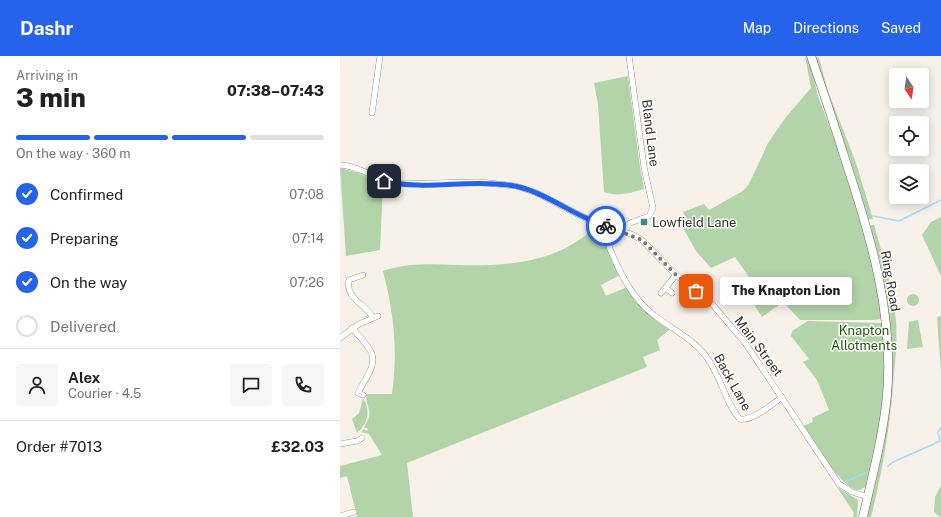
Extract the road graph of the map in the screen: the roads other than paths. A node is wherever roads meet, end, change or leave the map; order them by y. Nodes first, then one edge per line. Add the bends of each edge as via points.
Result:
1 (380, 56) edge
2 (629, 56) edge
3 (810, 56) edge
4 (372, 113) dead end
5 (340, 165) edge
6 (610, 228) junction
7 (623, 232) junction
8 (363, 275) dead end
9 (676, 275) junction
10 (666, 288) junction
11 (661, 293) dead end
12 (672, 293) dead end
13 (352, 328) junction
14 (340, 338) edge
15 (359, 394) dead end
16 (782, 397) junction
17 (362, 438) dead end
18 (340, 444) edge
19 (868, 497) junction
20 (354, 512) dead end
21 (341, 516) edge
22 (863, 517) edge

1 - 4 street
2 - 7 street, Bland Lane via 644,167 653,211 647,217 630,224
3 - 19 highway, Ring Road via 872,243 884,303 888,348 887,395 881,440
5 - 6 street, Main Street via 352,167 384,181 403,184 478,182 516,186 537,193 588,220
6 - 7 street, Main Street
6 - 16 street, Back Lane via 610,249 637,298 653,315 704,353 716,370 740,419 753,416
7 - 9 street, Main Street via 647,243
8 - 13 street via 348,279 349,289 354,298 375,317
9 - 10 street
9 - 16 street, Main Street via 706,298 720,313 756,356
10 - 11 street
10 - 12 street
13 - 14 street
13 - 15 street via 371,351 373,360
16 - 19 street, Main Street via 839,484 847,490
17 - 18 street via 356,442
19 - 22 highway, Ring Road
20 - 21 street

